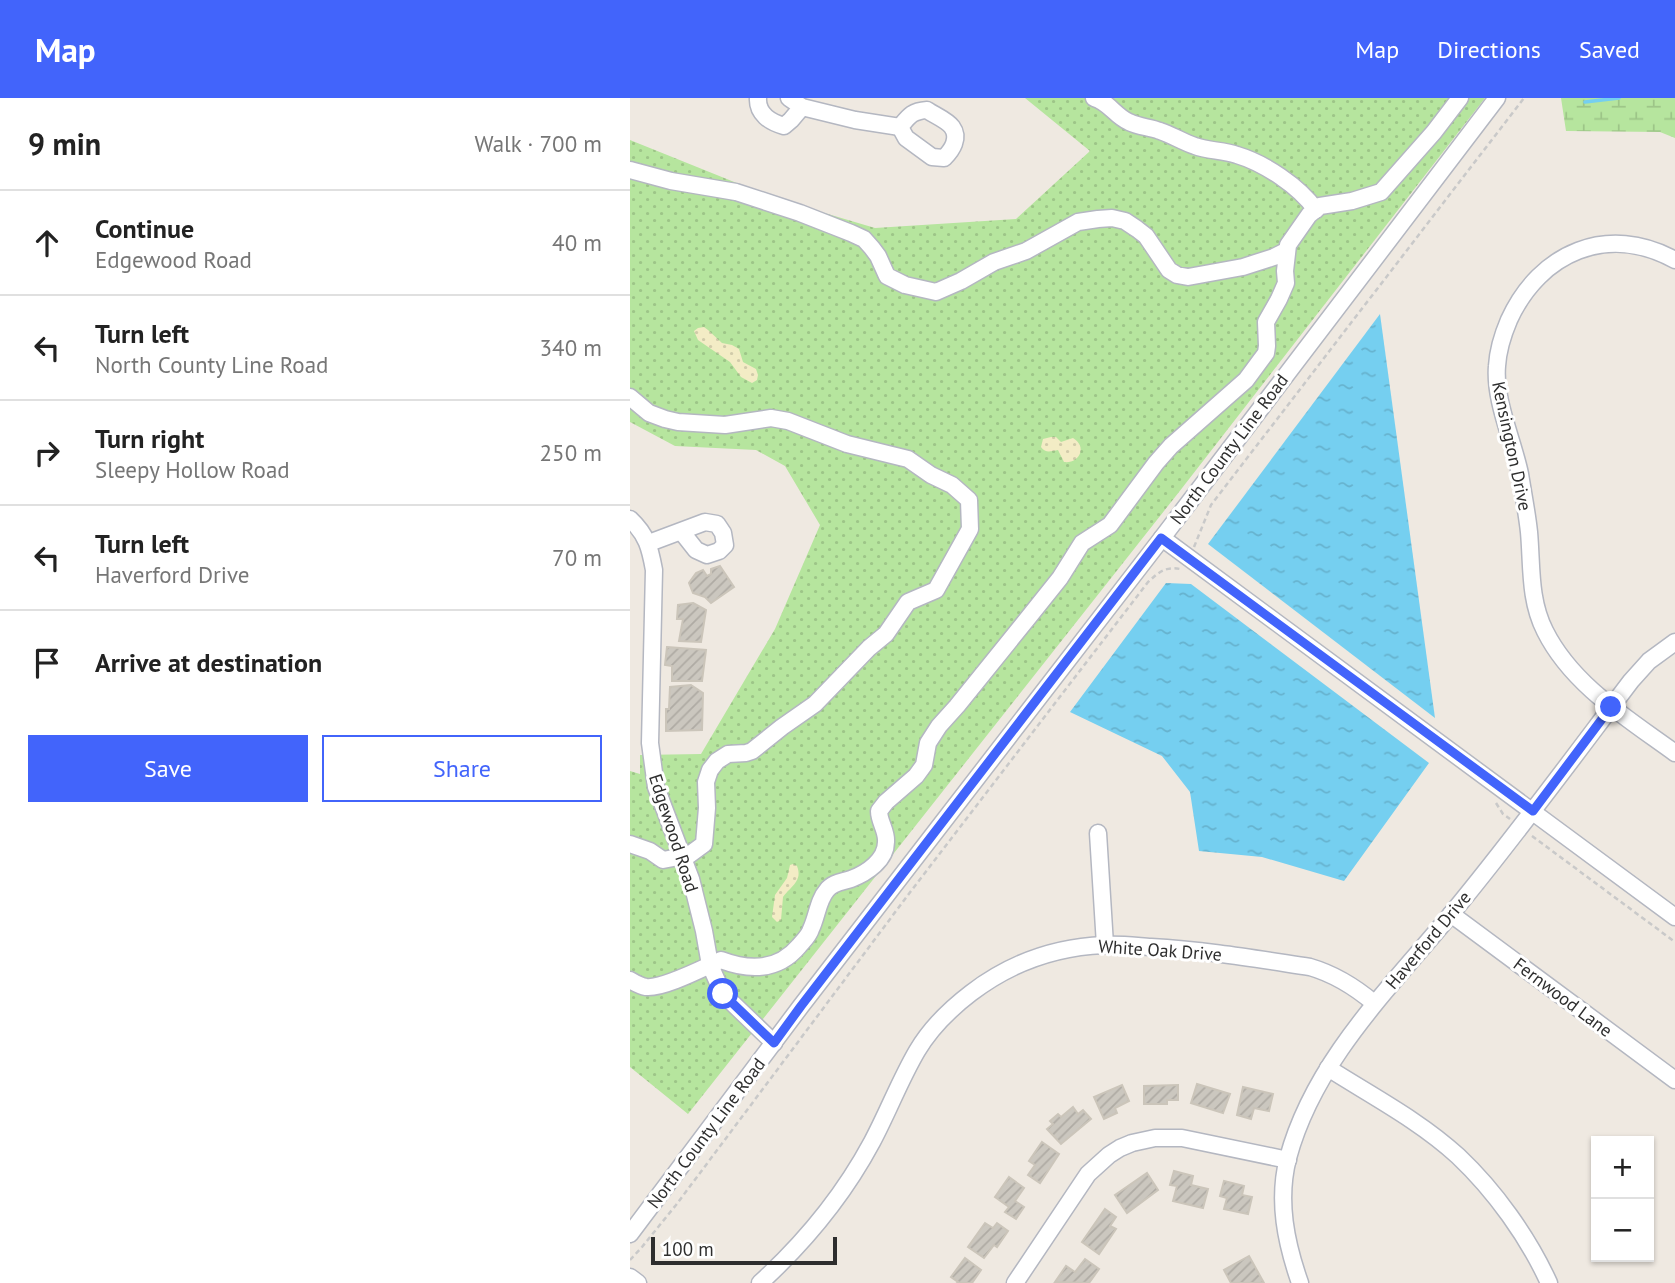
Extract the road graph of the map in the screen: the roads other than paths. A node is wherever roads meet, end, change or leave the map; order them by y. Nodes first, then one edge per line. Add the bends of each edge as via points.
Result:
1 (758, 98) edge
2 (1094, 98) edge
3 (1460, 98) edge
4 (1497, 98) edge
5 (795, 102) edge
6 (900, 127) dead end
7 (630, 170) edge
8 (1316, 210) junction
9 (1286, 251) junction
10 (1675, 260) edge
11 (630, 397) edge
12 (630, 519) edge
13 (681, 531) dead end
14 (1161, 538) junction
15 (649, 543) junction
16 (1675, 642) edge
17 (1611, 707) junction
18 (1675, 753) edge
19 (1533, 811) junction
20 (1098, 832) dead end
21 (630, 844) edge
22 (682, 856) junction
23 (1451, 914) junction
24 (1675, 917) edge
25 (1105, 944) junction
26 (710, 965) junction
27 (630, 980) edge
28 (1374, 1003) junction
29 (774, 1043) junction
30 (1328, 1068) junction
31 (1675, 1080) edge
32 (1288, 1160) junction
33 (630, 1234) edge
34 (630, 1277) edge
35 (638, 1283) edge
36 (760, 1283) edge
37 (1014, 1283) edge
38 (1300, 1283) edge
39 (1549, 1283) edge

1 - 5 street via 759,111 784,126 791,120
2 - 8 street via 1140,127 1196,147 1238,155 1274,172
3 - 8 street via 1381,192
4 - 14 street, North County Line Road
5 - 6 street via 855,120
7 - 9 street via 736,192 800,213 864,239 887,276 936,292 1078,222 1098,219 1125,221 1146,236 1169,270 1188,277 1243,267
8 - 9 street
9 - 26 street via 1286,283 1266,322 1266,353 1246,380 1171,446 1111,525 1082,543 1060,578 939,726 928,743 924,765 879,811 886,843 876,864 828,888 810,933 781,961 770,967 721,960
10 - 17 street, Kensington Drive via 1642,246 1618,243 1577,250 1558,260 1528,287 1514,310 1497,366 1502,407 1520,474 1539,615 1573,672
11 - 22 street via 649,413 678,422 788,421 847,444 908,459 969,499 970,529 936,590 908,602 886,634 815,704 752,751 729,754 709,770 704,844
12 - 15 street
13 - 15 street
14 - 19 street
14 - 29 street, North County Line Road
15 - 22 street, Edgewood Road via 654,570 650,743 656,787
16 - 17 street, Haverford Drive via 1630,681
17 - 18 street, Kensington Drive
17 - 19 street, Haverford Drive
19 - 23 street, Haverford Drive
19 - 24 street
20 - 25 street
21 - 22 street via 663,860
22 - 26 street, Edgewood Road
23 - 28 street, Haverford Drive
23 - 31 street, Fernwood Lane
25 - 28 street, White Oak Drive via 1193,949 1310,967 1344,981
25 - 36 street, White Oak Drive via 1018,964 978,987 945,1015 917,1051 872,1143 841,1193 792,1253
26 - 27 street via 657,986
26 - 29 street, Edgewood Road via 723,994
28 - 30 street, Haverford Drive
29 - 33 street, North County Line Road
30 - 32 street, Haverford Drive via 1302,1117
30 - 39 street via 1457,1156 1524,1237
32 - 37 street via 1182,1138 1155,1138 1120,1148 1088,1174
32 - 38 street, Haverford Drive via 1283,1209
34 - 35 street

